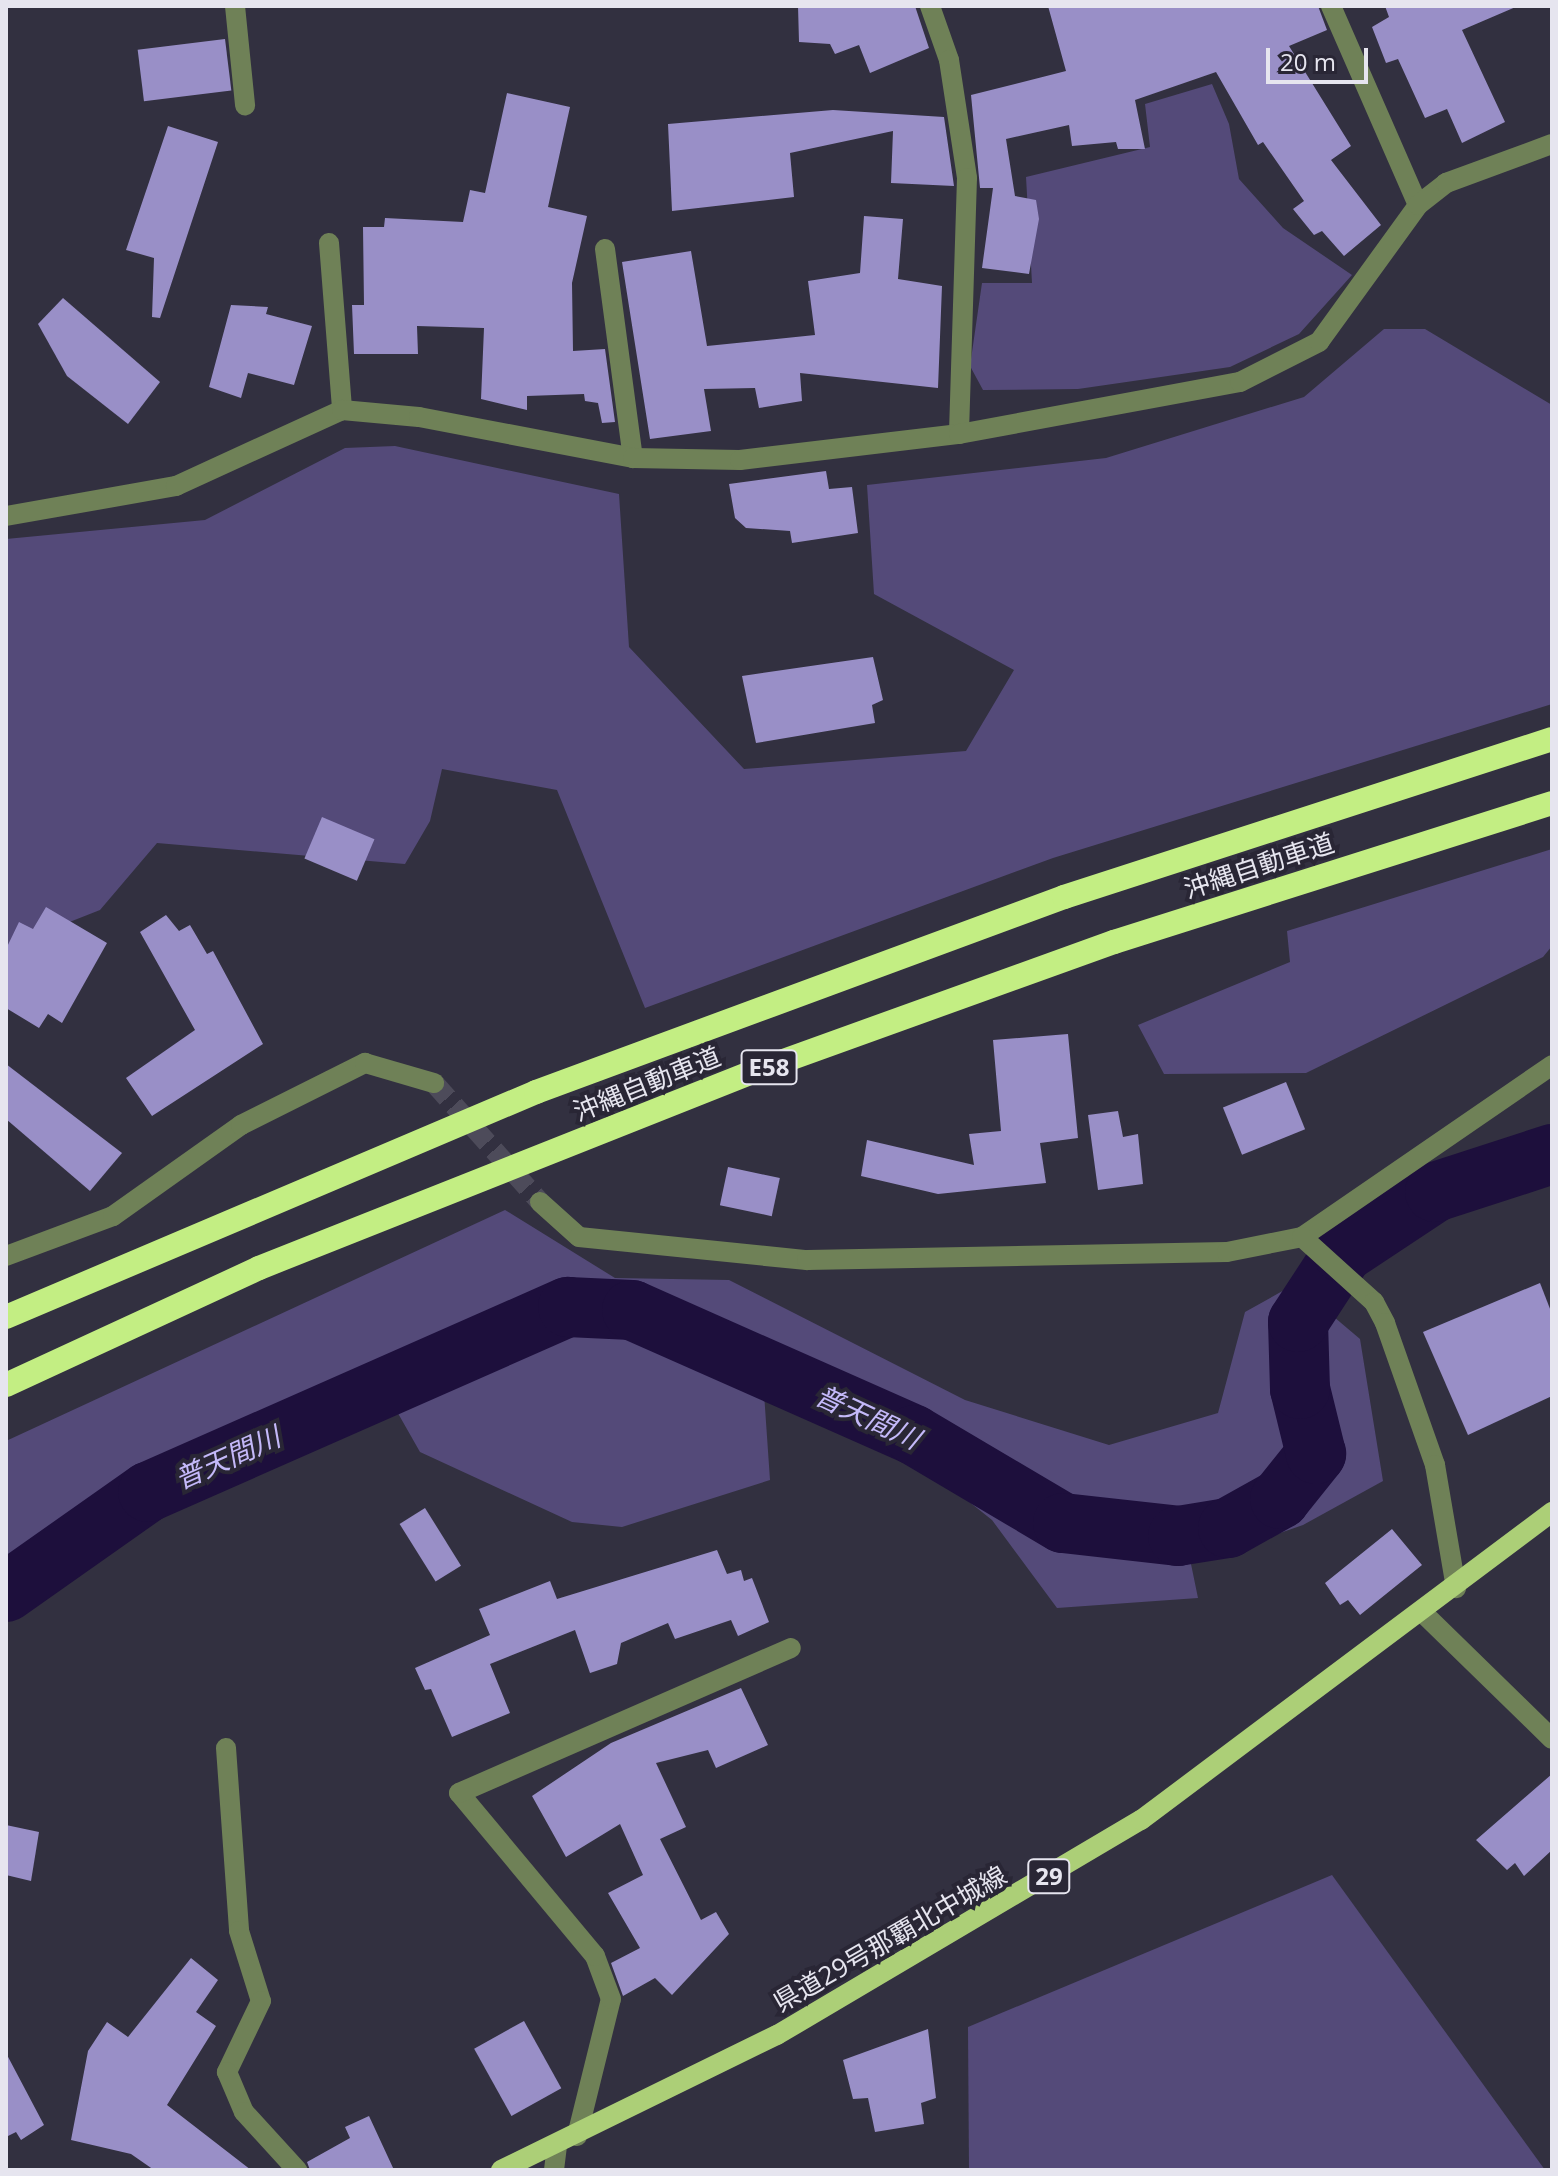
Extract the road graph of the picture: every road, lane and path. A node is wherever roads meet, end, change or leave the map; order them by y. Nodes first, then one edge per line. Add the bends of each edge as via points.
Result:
1 (235, 6) edge
2 (930, 6) edge
3 (1331, 6) edge
4 (245, 105) dead end
5 (1552, 144) edge
6 (1418, 205) junction
7 (329, 243) dead end
8 (605, 249) dead end
9 (342, 410) junction
10 (959, 434) junction
11 (633, 458) junction
12 (6, 516) edge
13 (1552, 739) edge
14 (1552, 803) edge
15 (1552, 1065) edge
16 (434, 1083) tunnel mouth
17 (540, 1202) tunnel mouth
18 (1303, 1238) junction
19 (6, 1256) edge
20 (6, 1317) edge
21 (6, 1385) edge
22 (1552, 1512) edge
23 (1456, 1588) junction
24 (1424, 1614) junction
25 (791, 1648) dead end
26 (1552, 1739) edge
27 (226, 1748) dead end
28 (577, 2136) junction
29 (557, 2146) junction
30 (297, 2170) edge
31 (501, 2170) edge
32 (554, 2170) edge

1 - 4 street
2 - 10 street via 949,60 967,178
3 - 6 street
5 - 6 street via 1446,183
6 - 10 street via 1319,342 1240,382
7 - 9 street
8 - 11 street
9 - 11 street via 419,417
9 - 12 street via 176,486
10 - 11 street via 740,460
13 - 20 highway, 沖縄自動車道 / E58 via 1064,897 536,1092
14 - 21 highway, 沖縄自動車道 / E58 via 1114,942 750,1073 259,1268
15 - 18 street
16 - 19 street via 365,1063 241,1125 113,1216
17 - 18 street via 579,1237 807,1260 1227,1252
18 - 23 street via 1374,1302 1435,1465
22 - 23 main road, 県道29号那覇北中城線 / 29
23 - 24 main road, 県道29号那覇北中城線 / 29
24 - 26 street
24 - 28 main road, 県道29号那覇北中城線 / 29 via 1141,1820 777,2035
25 - 28 street via 459,1793 595,1956 611,1999
27 - 30 street via 239,1931 261,2001 227,2072 244,2112
28 - 29 main road, 県道29号那覇北中城線 / 29
29 - 31 main road, 県道29号那覇北中城線 / 29
29 - 32 street

